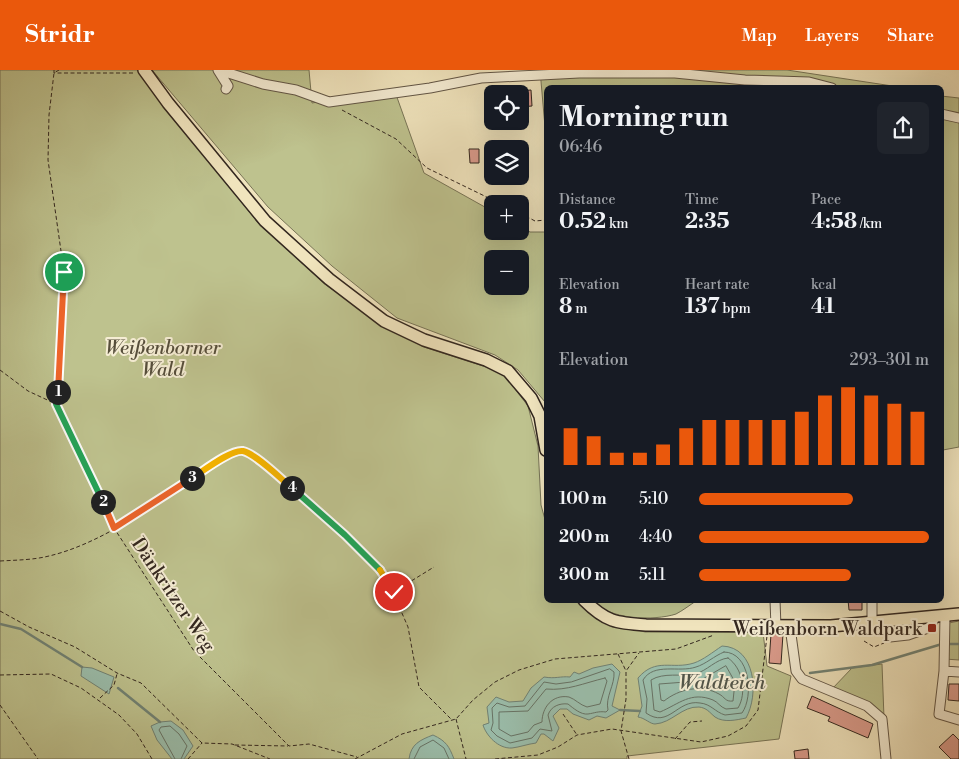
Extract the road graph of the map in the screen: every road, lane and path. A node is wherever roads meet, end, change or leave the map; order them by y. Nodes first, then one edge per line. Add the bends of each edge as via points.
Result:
1 (59, 70) edge
2 (219, 70) edge
3 (54, 71) edge
4 (145, 72) edge
5 (820, 85) edge
6 (226, 89) dead end
7 (329, 102) junction
8 (944, 115) edge
9 (959, 118) edge
10 (484, 196) edge
11 (529, 217) edge
12 (544, 220) edge
13 (0, 370) edge
14 (56, 404) junction
15 (544, 439) edge
16 (114, 528) junction
17 (0, 561) edge
18 (434, 567) dead end
19 (394, 592) junction
20 (587, 603) edge
21 (775, 603) edge
22 (872, 603) edge
23 (0, 611) edge
24 (959, 614) edge
25 (940, 616) junction
26 (886, 621) junction
27 (872, 623) junction
28 (772, 627) junction
29 (790, 627) junction
30 (720, 633) dead end
31 (899, 637) junction
32 (864, 641) dead end
33 (640, 652) junction
34 (618, 654) junction
35 (626, 671) junction
36 (944, 671) junction
37 (959, 672) edge
38 (117, 673) junction
39 (0, 675) edge
40 (99, 699) junction
41 (0, 705) edge
42 (563, 714) dead end
43 (456, 719) junction
44 (452, 720) junction
45 (959, 720) edge
46 (702, 721) dead end
47 (621, 732) junction
48 (577, 736) junction
49 (674, 740) junction
50 (202, 743) junction
51 (232, 744) junction
52 (289, 746) junction
53 (356, 758) edge
54 (38, 759) edge
55 (152, 759) edge
56 (188, 759) edge
57 (270, 759) edge
58 (466, 759) edge
59 (495, 759) edge
60 (629, 759) edge
61 (886, 759) edge

1 - 3 path
2 - 6 street via 228,86
2 - 7 street
3 - 4 path
3 - 14 path via 48,160 64,272
4 - 15 main road via 265,221 329,279 384,321 424,340 486,360 508,371 531,398 540,416
5 - 7 street via 675,73 579,73 481,78
7 - 10 path via 396,139 427,168
8 - 9 street
11 - 12 path
13 - 14 path via 28,391
14 - 16 path, Dänkritzer Weg
16 - 17 path via 52,556
16 - 19 path via 241,451 251,455 316,508 373,561
16 - 52 path, Dänkritzer Weg via 194,651
18 - 19 path
19 - 44 path via 408,628 419,687
20 - 28 main road via 598,614 619,623
21 - 28 street
22 - 27 street
23 - 38 path via 75,647
24 - 25 main road
25 - 26 main road
25 - 31 street via 931,628
25 - 36 street via 944,636
26 - 27 main road
26 - 31 street via 890,637
27 - 29 main road
28 - 29 main road
28 - 49 path via 758,710 746,726 728,736 701,742
29 - 61 street via 796,671 802,678 867,706 882,719
30 - 33 path via 676,649
31 - 32 path via 874,647
33 - 34 path
33 - 35 path
34 - 35 path
34 - 43 path via 555,659 519,670 496,682
35 - 47 path
36 - 37 street
36 - 45 street via 939,714
38 - 40 path via 114,685
38 - 50 path via 141,683
39 - 40 path via 51,674
40 - 55 path via 137,734
41 - 54 path
42 - 48 path
43 - 44 path
43 - 58 path
44 - 53 path via 402,734
46 - 49 path via 690,722
47 - 48 path via 612,729
47 - 49 path
47 - 60 path
48 - 59 path via 538,755
50 - 51 path
50 - 56 path
51 - 52 path
51 - 57 path
52 - 53 path via 309,744

